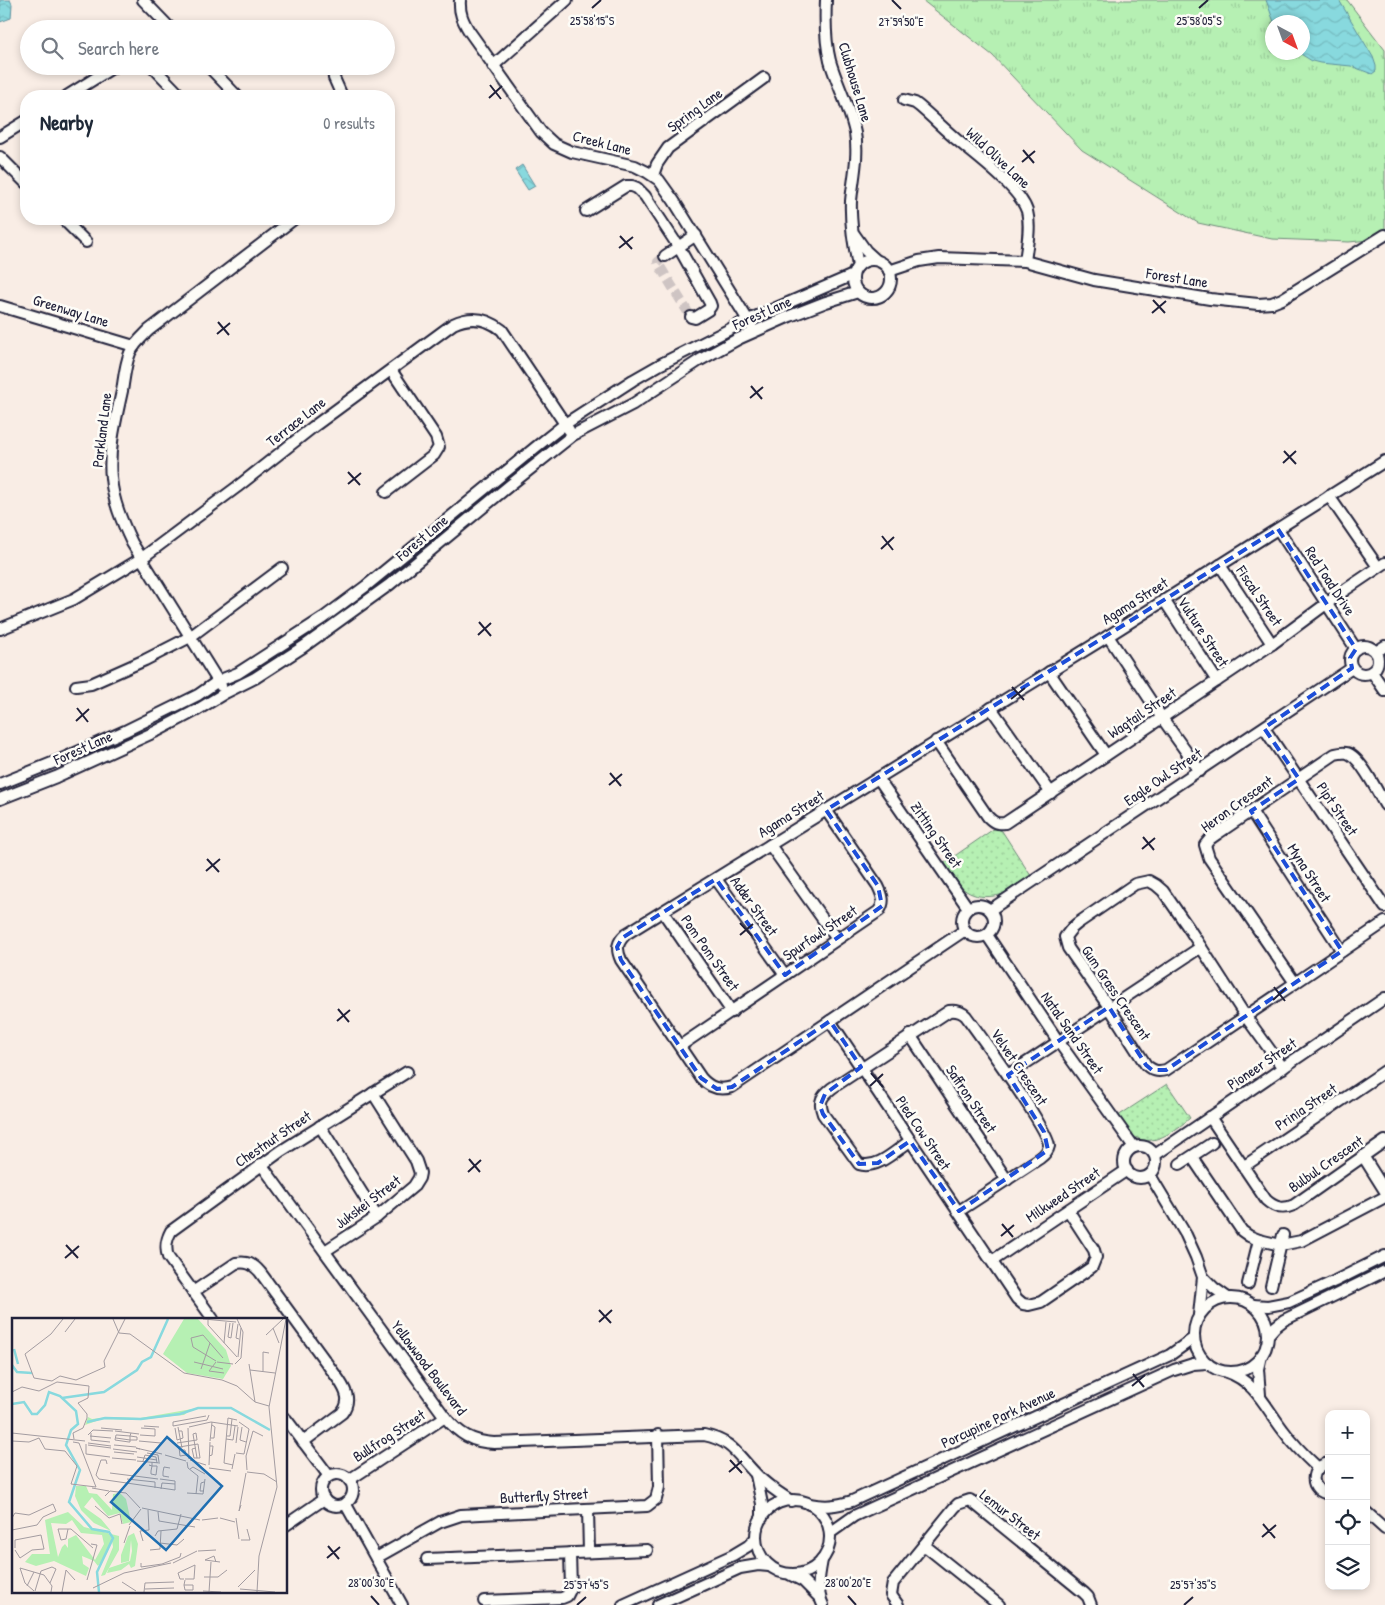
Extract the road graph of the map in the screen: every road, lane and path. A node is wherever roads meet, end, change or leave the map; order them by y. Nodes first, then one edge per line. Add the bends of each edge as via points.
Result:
1 (143, 0) edge
2 (460, 0) edge
3 (567, 0) edge
4 (826, 0) edge
5 (162, 20) edge
6 (493, 66) junction
7 (101, 75) edge
8 (161, 75) edge
9 (217, 75) edge
10 (334, 75) edge
11 (764, 78) dead end
12 (77, 90) edge
13 (175, 90) edge
14 (232, 90) edge
15 (339, 90) edge
16 (904, 100) dead end
17 (20, 125) edge
18 (0, 138) edge
19 (0, 156) edge
20 (652, 175) junction
21 (20, 176) edge
22 (586, 211) dead end
23 (69, 225) edge
24 (286, 225) edge
25 (853, 233) junction
26 (1385, 235) edge
27 (696, 236) junction
28 (86, 242) dead end
29 (678, 246) junction
30 (665, 256) dead end
31 (876, 260) junction
32 (1026, 261) junction
33 (856, 271) junction
34 (889, 271) junction
35 (858, 292) junction
36 (0, 306) edge
37 (691, 317) dead end
38 (748, 320) junction
39 (755, 332) junction
40 (134, 346) junction
41 (391, 370) junction
42 (565, 424) junction
43 (573, 435) junction
44 (1385, 462) edge
45 (386, 492) dead end
46 (1329, 496) junction
47 (1278, 529) junction
48 (142, 558) junction
49 (1220, 565) junction
50 (1382, 565) edge
51 (282, 568) dead end
52 (1164, 600) junction
53 (1328, 604) junction
54 (0, 629) edge
55 (1108, 636) junction
56 (190, 637) junction
57 (1272, 644) junction
58 (1385, 646) edge
59 (1356, 649) junction
60 (1376, 652) junction
61 (1352, 668) junction
62 (1049, 672) junction
63 (1372, 672) junction
64 (218, 681) junction
65 (1217, 681) junction
66 (76, 686) dead end
67 (1385, 691) edge
68 (225, 693) junction
69 (991, 708) junction
70 (1162, 718) junction
71 (1264, 728) junction
72 (936, 741) junction
73 (1106, 754) junction
74 (1200, 771) junction
75 (878, 778) junction
76 (1299, 779) junction
77 (0, 784) edge
78 (1051, 793) junction
79 (0, 799) edge
80 (1385, 805) edge
81 (826, 810) junction
82 (1251, 811) junction
83 (770, 845) junction
84 (716, 879) junction
85 (1385, 907) edge
86 (968, 908) junction
87 (990, 910) junction
88 (663, 912) junction
89 (1385, 922) edge
90 (964, 930) junction
91 (987, 935) junction
92 (837, 939) junction
93 (1201, 947) junction
94 (1342, 951) junction
95 (785, 975) junction
96 (1295, 983) junction
97 (1385, 998) edge
98 (1109, 1007) junction
99 (732, 1012) junction
100 (1246, 1017) junction
101 (830, 1021) junction
102 (910, 1035) junction
103 (1058, 1041) junction
104 (680, 1046) junction
105 (861, 1067) junction
106 (1283, 1068) junction
107 (1385, 1071) edge
108 (407, 1072) dead end
109 (1008, 1075) junction
110 (373, 1093) junction
111 (1210, 1117) junction
112 (320, 1126) junction
113 (910, 1141) junction
114 (1385, 1141) edge
115 (1212, 1143) dead end
116 (1134, 1147) junction
117 (1155, 1155) junction
118 (1363, 1156) junction
119 (1192, 1157) junction
120 (261, 1164) junction
121 (1180, 1164) dead end
122 (1243, 1167) junction
123 (1127, 1170) junction
124 (1150, 1175) junction
125 (1007, 1180) junction
126 (1385, 1191) edge
127 (1385, 1197) edge
128 (1068, 1210) junction
129 (959, 1211) junction
130 (377, 1216) junction
131 (1259, 1240) junction
132 (1282, 1240) junction
133 (325, 1251) junction
134 (1385, 1256) edge
135 (992, 1261) junction
136 (1385, 1271) edge
137 (1203, 1277) junction
138 (1248, 1284) dead end
139 (1271, 1286) dead end
140 (194, 1292) junction
141 (1228, 1298) junction
142 (1253, 1305) junction
143 (1199, 1316) junction
144 (212, 1318) edge
145 (1268, 1335) junction
146 (1194, 1338) junction
147 (1262, 1355) junction
148 (1207, 1363) junction
149 (1226, 1372) junction
150 (1260, 1395) junction
151 (446, 1417) junction
152 (288, 1422) edge
153 (658, 1435) junction
154 (303, 1442) junction
155 (1325, 1464) edge
156 (1318, 1468) junction
157 (756, 1475) junction
158 (330, 1476) junction
159 (350, 1480) junction
160 (1325, 1493) edge
161 (324, 1499) junction
162 (791, 1500) junction
163 (345, 1504) junction
164 (809, 1504) junction
165 (588, 1509) junction
166 (1370, 1516) edge
167 (762, 1518) junction
168 (288, 1524) edge
169 (1385, 1529) edge
170 (830, 1533) junction
171 (756, 1538) junction
172 (924, 1545) junction
173 (647, 1550) dead end
174 (589, 1552) junction
175 (570, 1553) junction
176 (376, 1558) junction
177 (427, 1559) dead end
178 (822, 1560) junction
179 (769, 1566) junction
180 (790, 1574) junction
181 (484, 1601) dead end
182 (821, 1601) edge
183 (402, 1605) edge
184 (623, 1605) edge
185 (658, 1605) edge
186 (898, 1605) edge
187 (999, 1605) edge
188 (1091, 1605) edge

1 - 5 street
2 - 6 street, Creek Lane via 462,20
3 - 6 street
4 - 25 street, Clubhouse Lane via 826,41 830,61 855,134 856,165 851,202
6 - 20 street, Creek Lane via 541,132 554,144 572,152 635,166
7 - 12 street
8 - 13 street
9 - 14 street
10 - 15 street
11 - 20 street, Spring Lane via 668,148
16 - 32 street, Wild Olive Lane via 919,106 1004,180 1021,199 1028,220
17 - 18 street
19 - 21 street
20 - 27 street, Creek Lane via 666,188
22 - 29 street via 621,188 632,186 646,196
23 - 28 street
24 - 40 street, Parkland Lane via 149,330
25 - 31 street
25 - 33 street, Clubhouse Lane
26 - 32 street, Forest Lane via 1282,299 1265,304 1210,299 1094,280
27 - 29 street
27 - 38 street, Creek Lane
29 - 30 street
29 - 37 street via 711,306
31 - 33 street via 870,260
31 - 34 street
32 - 34 street, Forest Lane via 939,258
33 - 35 street via 853,284
33 - 38 street, Forest Lane
34 - 35 street via 890,286 882,295 871,298
35 - 39 street, Forest Lane
36 - 40 street, Greenway Lane
38 - 39 street, Creek Lane
38 - 42 street, Forest Lane via 661,364
39 - 43 street, Forest Lane via 700,360 640,400
40 - 48 street, Parkland Lane via 127,361 114,432 111,477 122,522
41 - 42 street, Terrace Lane via 453,324 470,318 486,321 502,330
41 - 45 street via 436,437 439,447 434,455
41 - 48 street, Terrace Lane
42 - 43 street, Terrace Lane
42 - 64 street, Forest Lane via 359,591 267,655
43 - 68 street, Forest Lane via 389,585 287,658
44 - 46 street, Agama Street
46 - 47 street, Agama Street
46 - 50 street
47 - 49 street, Agama Street
47 - 53 street, Red Toad Drive
48 - 54 street, Terrace Lane via 74,599
48 - 56 street, Parkland Lane
49 - 52 street, Agama Street
49 - 57 street, Fiscal Street
50 - 53 street, Wagtail Street
51 - 56 street
52 - 55 street, Agama Street
52 - 65 street, Vulture Street
53 - 57 street, Wagtail Street
53 - 59 street, Red Toad Drive
55 - 62 street, Agama Street
55 - 70 street
56 - 64 street, Parkland Lane
56 - 66 street via 91,684
57 - 65 street, Wagtail Street
58 - 60 street
59 - 60 street via 1370,647
59 - 61 street via 1350,658
60 - 63 street via 1378,663
61 - 63 street via 1365,675
61 - 71 street, Eagle Owl Street
62 - 69 street, Agama Street
62 - 73 street
63 - 67 street
64 - 68 street, Parkland Lane
64 - 77 street, Forest Lane via 198,695 125,731
65 - 70 street, Wagtail Street
68 - 79 street, Forest Lane via 157,731
69 - 72 street, Agama Street
69 - 78 street
70 - 73 street, Wagtail Street
70 - 74 street
71 - 74 street, Eagle Owl Street
71 - 76 street, Pipt Street
72 - 75 street, Agama Street
72 - 78 street, Wagtail Street via 993,822 1011,820
73 - 78 street, Wagtail Street
74 - 87 street, Eagle Owl Street
75 - 81 street, Agama Street
75 - 86 street, Zitting Street
76 - 80 street, Heron Crescent via 1335,754 1348,753 1358,761
76 - 82 street, Heron Crescent
76 - 85 street, Pipt Street
81 - 83 street, Agama Street
81 - 92 street, Spurfowl Street via 878,886 883,900 879,911
82 - 94 street, Myna Street
82 - 96 street, Heron Crescent via 1210,839 1206,851
83 - 84 street, Agama Street
83 - 92 street
84 - 88 street, Agama Street
84 - 95 street, Adder Street
86 - 87 street via 978,905
86 - 90 street via 962,917
87 - 91 street via 994,921
88 - 99 street, Pom Pom Street
88 - 104 street, Agama Street via 626,934 619,942 618,953
89 - 94 street
90 - 91 street via 976,938
90 - 101 street, Agama Street
91 - 103 street, Natal Sand Street
92 - 95 street, Spurfowl Street
93 - 98 street
93 - 98 street, Gum Grass Crescent via 1156,885 1149,881 1135,884 1078,923 1065,937 1068,948
93 - 100 street, Gum Grass Crescent
94 - 96 street
95 - 99 street, Spurfowl Street
96 - 100 street
97 - 106 street, Pioneer Street
98 - 100 street, Gum Grass Crescent via 1146,1065 1159,1072
98 - 103 street
99 - 104 street, Spurfowl Street
100 - 106 street, Gum Grass Crescent
101 - 104 street, Agama Street via 725,1089 706,1083
101 - 105 street, Pied Cow Street
102 - 105 street, Velvet Crescent
102 - 109 street, Velvet Crescent via 948,1011 960,1012
102 - 125 street, Saffron Street
103 - 109 street
103 - 116 street, Natal Sand Street
105 - 113 street, Pied Cow Street
105 - 113 street, Velvet Crescent via 825,1094 820,1106 823,1114 859,1164 870,1166 878,1163
106 - 111 street, Pioneer Street
107 - 122 street, Prinia Street
108 - 110 street, Chestnut Street
109 - 125 street, Velvet Crescent via 1049,1145 1040,1158
110 - 112 street, Chestnut Street
110 - 130 street, Jukskei Street via 416,1161 420,1173 414,1186
111 - 117 street, Pioneer Street
111 - 122 street, Bulbul Crescent
112 - 120 street, Chestnut Street
112 - 130 street
113 - 129 street, Pied Cow Street
114 - 118 street, Bulbul Crescent
115 - 119 street
116 - 117 street via 1144,1146
116 - 123 street via 1124,1160
117 - 124 street via 1156,1166
118 - 122 street, Bulbul Crescent via 1287,1208 1273,1206 1266,1200
118 - 126 street
119 - 121 street
119 - 131 street via 1242,1231
120 - 133 street, Yellowwood Boulevard
120 - 140 street, Chestnut Street via 171,1231 166,1242 168,1257
123 - 124 street via 1135,1177
123 - 128 street, Milkweed Street
124 - 137 street via 1186,1235
125 - 129 street, Velvet Crescent
127 - 132 street via 1301,1241
128 - 135 street, Milkweed Street
128 - 135 street, Pied Cow Street via 1094,1250 1095,1262 1086,1272 1041,1302 1029,1305 1017,1299
129 - 135 street, Pied Cow Street
130 - 133 street, Jukskei Street
131 - 132 street
131 - 138 street
132 - 139 street
133 - 151 street, Yellowwood Boulevard
134 - 142 street via 1289,1302 1274,1306
136 - 145 street via 1284,1320
137 - 141 street
137 - 143 street
140 - 144 street
140 - 154 street via 236,1263 250,1264 260,1272 333,1372 348,1396 346,1408
141 - 142 street via 1241,1299
141 - 143 street via 1215,1301
142 - 145 street via 1264,1318
143 - 146 street
145 - 147 street
146 - 148 street via 1200,1356
146 - 164 street, Porcupine Park Avenue via 1165,1358 852,1501 827,1507
147 - 149 street via 1246,1368
147 - 150 street via 1258,1369
148 - 149 street
148 - 170 street, Porcupine Park Avenue via 1174,1370 854,1516
149 - 150 street via 1247,1383
150 - 156 street via 1284,1432
151 - 153 street, Yellowwood Boulevard via 466,1437 485,1443
151 - 159 street, Bullfrog Street
152 - 154 street
153 - 157 street, Yellowwood Boulevard via 704,1434 716,1437 733,1448
153 - 165 street, Butterfly Street via 659,1487 656,1499 642,1507
154 - 158 street
155 - 156 street
156 - 160 street via 1314,1477 1316,1487
157 - 162 street, Yellowwood Boulevard
157 - 167 street, Yellowwood Boulevard
158 - 159 street via 338,1474
158 - 161 street via 322,1486
159 - 163 street via 352,1493
161 - 163 street via 331,1505
161 - 168 street
162 - 164 street
162 - 167 street via 774,1506
163 - 176 street
164 - 170 street via 823,1516
165 - 174 street
165 - 176 street, Butterfly Street via 455,1516
166 - 169 street
167 - 171 street
170 - 178 street via 830,1543
171 - 179 street via 762,1558
171 - 184 street via 733,1555
172 - 186 street, Lemur Street via 893,1583 891,1595
172 - 187 street
172 - 188 street, Lemur Street via 954,1508 970,1500 1088,1597
173 - 174 street
174 - 175 street
175 - 177 street
175 - 181 street via 571,1588 567,1596
176 - 183 street
178 - 180 street via 802,1573
178 - 182 street via 818,1585
179 - 180 street
179 - 185 street via 740,1568
180 - 182 street via 803,1581

